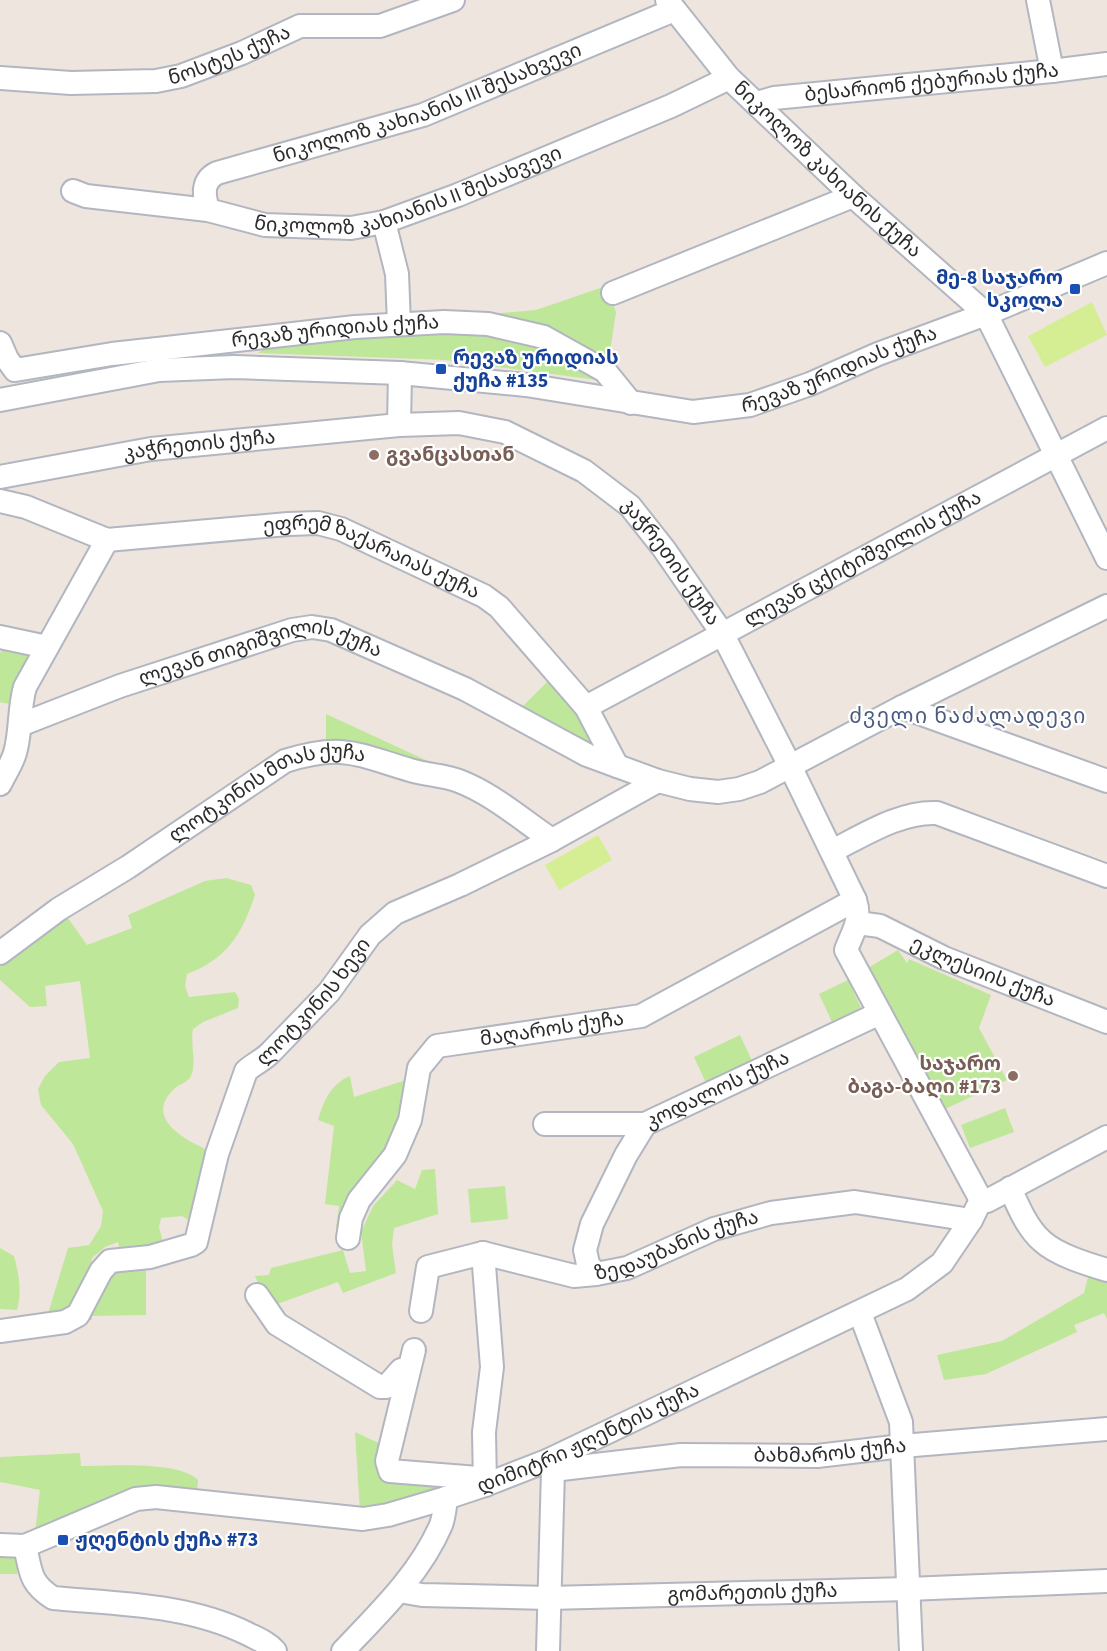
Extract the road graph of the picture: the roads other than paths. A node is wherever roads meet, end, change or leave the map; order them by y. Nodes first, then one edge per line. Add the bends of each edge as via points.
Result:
1 (453, 0) edge
2 (1038, 0) edge
3 (670, 5) edge
4 (1107, 64) edge
5 (1052, 71) junction
6 (0, 78) edge
7 (729, 78) junction
8 (757, 103) junction
9 (73, 191) dead end
10 (853, 196) junction
11 (208, 210) junction
12 (384, 222) junction
13 (1107, 263) edge
14 (613, 293) dead end
15 (987, 314) junction
16 (399, 324) junction
17 (0, 343) edge
18 (400, 373) junction
19 (0, 400) edge
20 (631, 403) junction
21 (399, 425) junction
22 (1107, 428) edge
23 (1056, 455) junction
24 (0, 477) edge
25 (0, 501) edge
26 (107, 540) junction
27 (1107, 558) edge
28 (1107, 606) edge
29 (722, 633) junction
30 (0, 637) edge
31 (47, 647) junction
32 (586, 708) junction
33 (902, 708) junction
34 (20, 725) junction
35 (617, 766) junction
36 (790, 766) junction
37 (1107, 781) edge
38 (658, 782) junction
39 (0, 784) edge
40 (552, 840) junction
41 (832, 851) junction
42 (1107, 876) edge
43 (855, 900) junction
44 (858, 923) junction
45 (0, 953) edge
46 (880, 1012) junction
47 (1107, 1022) edge
48 (545, 1124) dead end
49 (645, 1125) junction
50 (1107, 1137) edge
51 (1010, 1188) junction
52 (976, 1210) junction
53 (348, 1238) dead end
54 (483, 1253) junction
55 (1107, 1270) edge
56 (596, 1274) junction
57 (257, 1295) dead end
58 (421, 1311) dead end
59 (860, 1313) junction
60 (0, 1331) edge
61 (1107, 1429) edge
62 (902, 1446) junction
63 (551, 1465) junction
64 (485, 1485) junction
65 (446, 1498) junction
66 (0, 1545) edge
67 (26, 1546) junction
68 (1107, 1581) edge
69 (908, 1589) junction
70 (399, 1591) junction
71 (549, 1598) junction
72 (275, 1651) edge
73 (343, 1651) edge
74 (548, 1651) edge
75 (911, 1651) edge

1 - 6 street, ნოსტეს ქუჩა via 380,26 300,26 181,76 156,81 71,83
2 - 5 street
3 - 7 street, ნიკოლოზ კახიანის ქუჩა
3 - 11 street, ნიკოლოზ კახიანის III შესახვევი via 423,115 217,173 206,184
4 - 5 street, ბესარიონ ქებურიას ქუჩა
5 - 8 street, ბესარიონ ქებურიას ქუჩა via 774,98
7 - 8 street, ნიკოლოზ კახიანის ქუჩა
7 - 12 street, ნიკოლოზ კახიანის II შესახვევი via 469,191
8 - 10 street, ნიკოლოზ კახიანის ქუჩა
9 - 11 street, ნიკოლოზ კახიანის II შესახვევი via 86,196
10 - 14 street
10 - 15 street, ნიკოლოზ კახიანის ქუჩა
11 - 12 street, ნიკოლოზ კახიანის II შესახვევი via 265,225 351,228
12 - 16 street via 397,274
13 - 15 street, რევაზ ურიდიას ქუჩა
15 - 20 street, რევაზ ურიდიას ქუჩა via 750,405 693,412
15 - 23 street, ნიკოლოზ კახიანის ქუჩა
16 - 17 street, რევაზ ურიდიას ქუჩა via 112,354 15,370
16 - 20 street, რევაზ ურიდიას ქუჩა via 488,324 544,337 605,370
18 - 19 street, რევაზ ურიდიას ქუჩა via 234,367 159,370
18 - 20 street, რევაზ ურიდიას ქუჩა via 526,385
18 - 21 street
21 - 24 street, კაჭრეთის ქუჩა via 151,449
21 - 29 street, კაჭრეთის ქუჩა via 459,423 505,432 584,471 630,506
22 - 23 street, ლევან ცქიტიშვილის ქუჩა
23 - 27 street, ნიკოლოზ კახიანის ქუჩა
23 - 29 street, ლევან ცქიტიშვილის ქუჩა
25 - 26 street, ეფრემ ზაქარაიას ქუჩა via 26,507
26 - 31 street
26 - 32 street, ეფრემ ზაქარაიას ქუჩა via 318,523 341,529 484,596 499,607
28 - 33 street
29 - 32 street, ლევან ცქიტიშვილის ქუჩა
29 - 36 street, კაჭრეთის ქუჩა
30 - 31 street
31 - 34 street via 25,687
32 - 35 street, ეფრემ ზაქარაიას ქუჩა
33 - 36 street
33 - 37 street
34 - 35 street, ლევან თიგიშვილის ქუჩა via 120,686 292,630 312,627 331,630 465,688 587,754
34 - 39 street via 16,751
35 - 38 street
36 - 38 street via 739,789 717,792
36 - 41 street, კაჭრეთის ქუჩა
38 - 40 street
40 - 45 street, ლოტკინის მთას ქუჩა via 489,796 459,781 353,752 308,754 285,761 59,909
40 - 60 street, ლოტკინის ხევი via 394,913 370,935 329,992 264,1060 246,1071 217,1154 196,1242 150,1257 110,1261 100,1271 78,1315 65,1323
41 - 42 street via 920,812 937,813
41 - 43 street, კაჭრეთის ქუჩა
43 - 44 street, კაჭრეთის ქუჩა
43 - 53 street, მაღაროს ქუჩა via 641,1016 436,1046 419,1068 410,1120 395,1155 359,1200
44 - 46 street via 846,950
44 - 47 street, ეკლესიის ქუჩა via 880,926 944,958
46 - 49 street, კოდალოს ქუჩა
46 - 52 street
48 - 49 street, კოდალოს ქუჩა
49 - 56 street via 592,1224 585,1250 588,1264
50 - 51 street
51 - 52 street
51 - 55 street via 1024,1218 1042,1242 1076,1260
52 - 56 street, ზედაუბანის ქუჩა via 855,1202 771,1212 714,1229 627,1268
52 - 59 street, დიმიტრი ჟღენტის ქუჩა via 942,1263 908,1289
54 - 56 street, ზედაუბანის ქუჩა via 574,1276
54 - 58 street, ზედაუბანის ქუჩა via 428,1267
54 - 64 street via 492,1366 484,1432
57 - 64 street via 277,1324 380,1387 386,1387 411,1359 387,1461 390,1470 477,1478
59 - 62 street via 901,1422
59 - 63 street, დიმიტრი ჟღენტის ქუჩა
61 - 62 street, ბახმაროს ქუჩა
62 - 63 street, ბახმაროს ქუჩა via 817,1456 681,1455
62 - 69 street
63 - 64 street, დიმიტრი ჟღენტის ქუჩა
63 - 71 street
64 - 65 street, დიმიტრი ჟღენტის ქუჩა
65 - 67 street, დიმიტრი ჟღენტის ქუჩა via 363,1519 156,1497 136,1499
65 - 70 street via 442,1523
66 - 67 street, დიმიტრი ჟღენტის ქუჩა
67 - 72 street via 32,1577 39,1590 53,1599 186,1612 232,1626
68 - 69 street, გომარეთის ქუჩა
69 - 71 street, გომარეთის ქუჩა
69 - 75 street
70 - 71 street, გომარეთის ქუჩა
70 - 73 street
71 - 74 street

